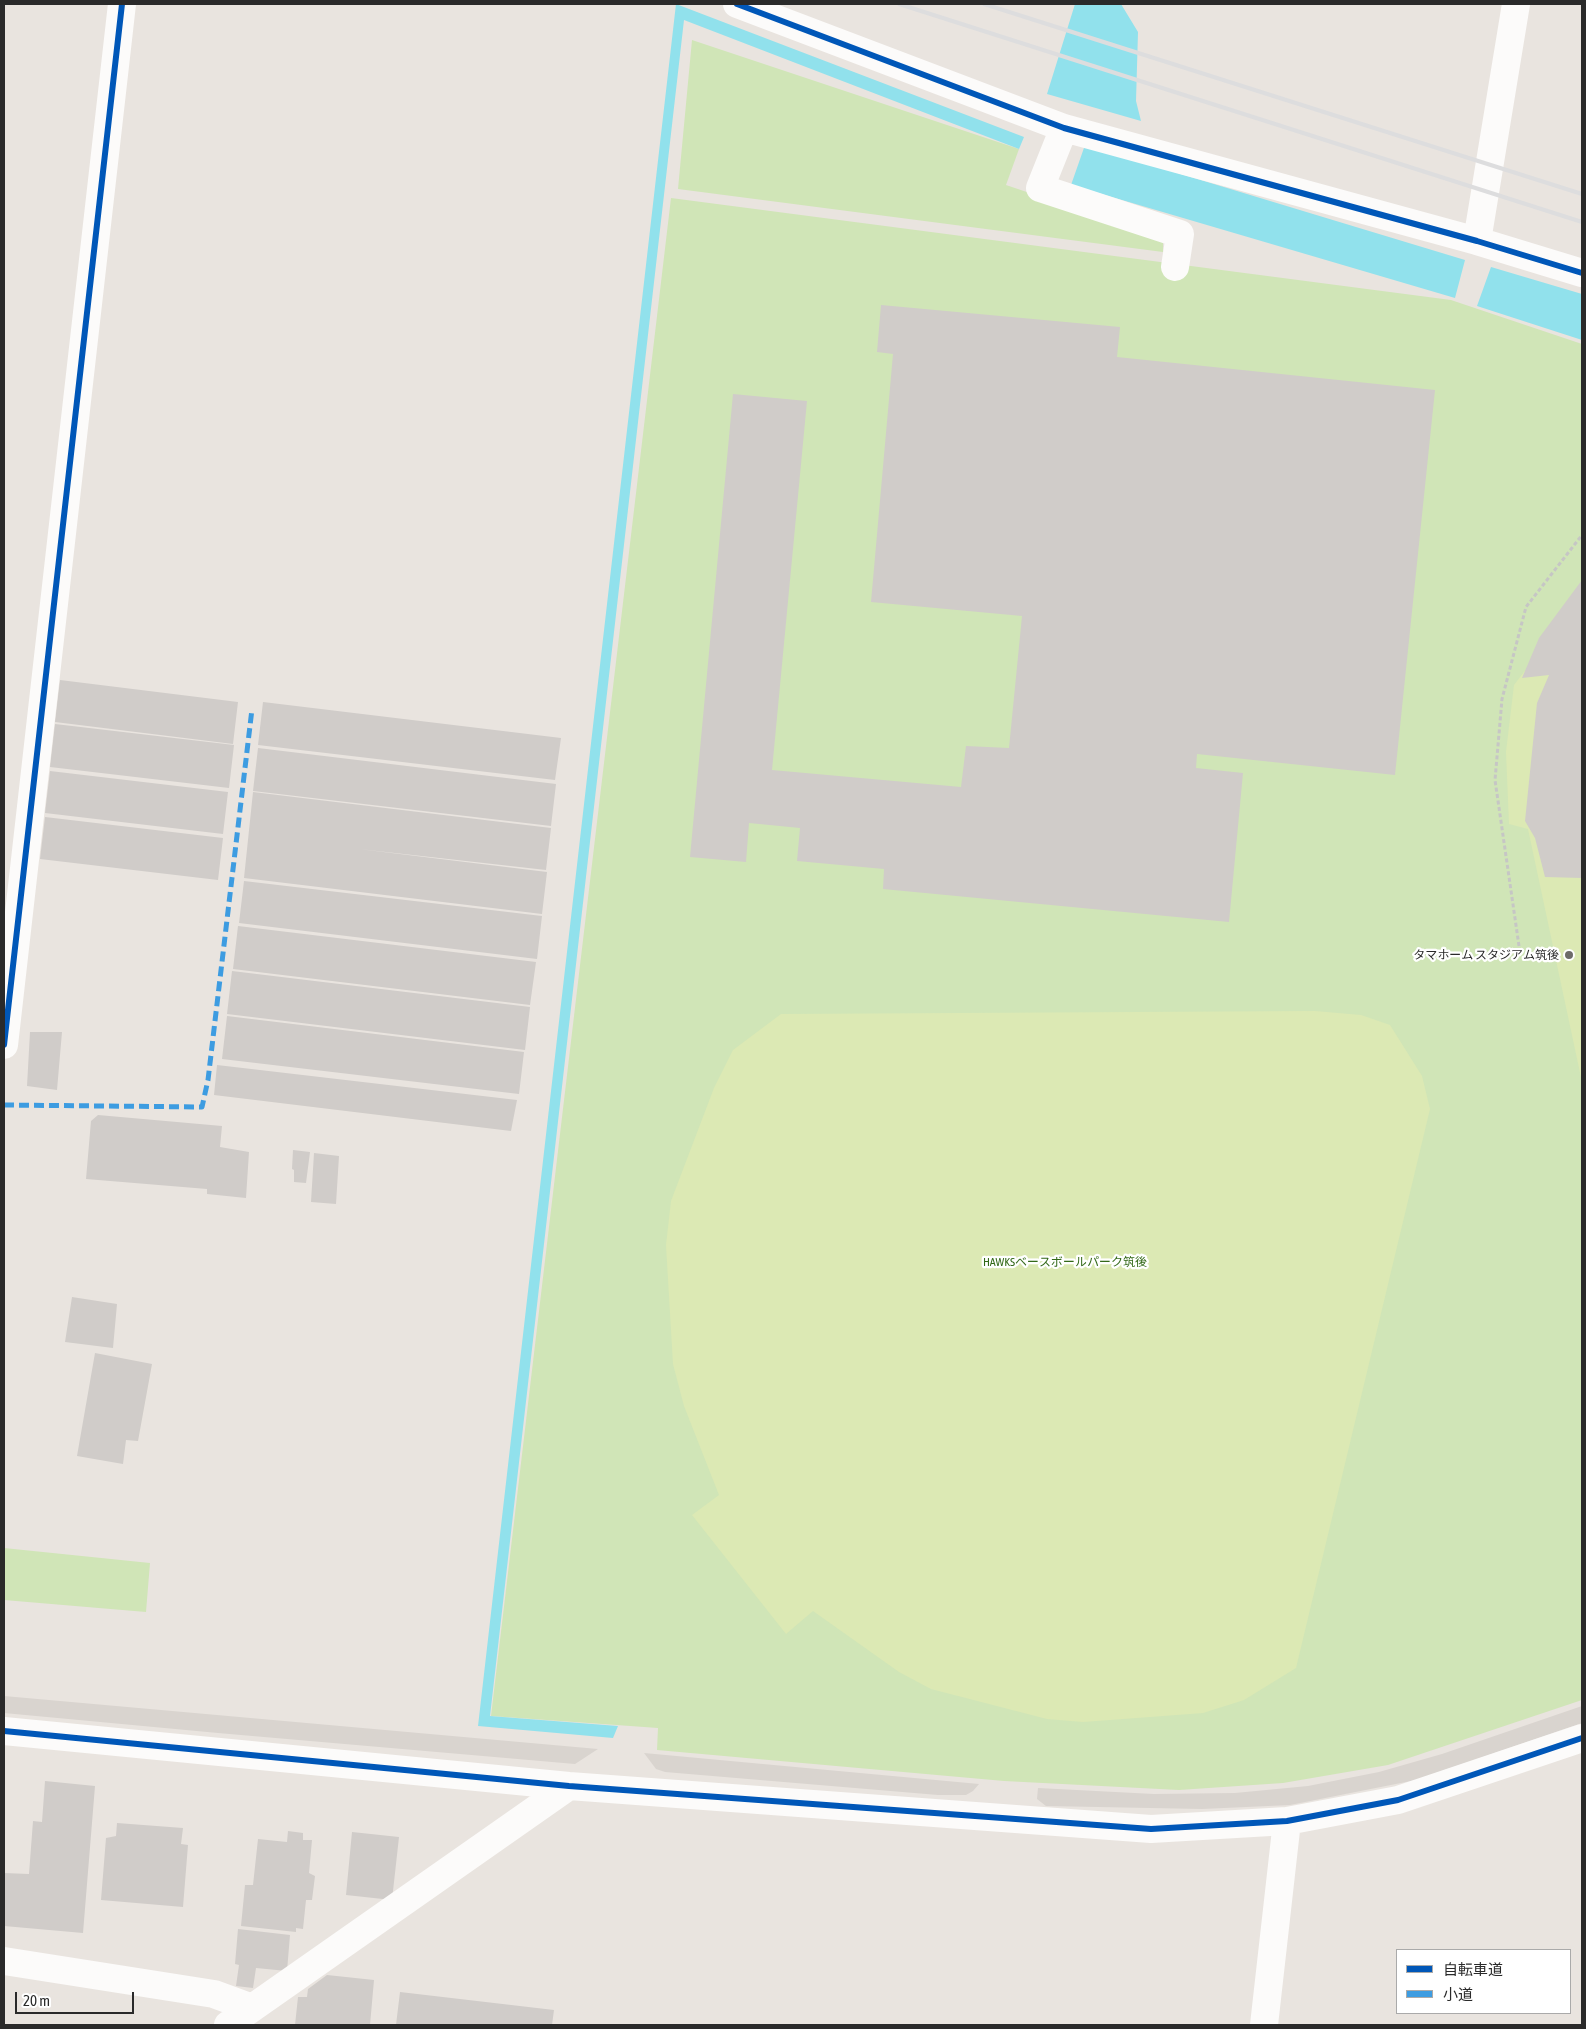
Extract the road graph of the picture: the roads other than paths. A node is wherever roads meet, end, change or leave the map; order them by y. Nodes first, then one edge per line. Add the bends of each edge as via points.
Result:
1 (122, 4) edge
2 (736, 4) edge
3 (1516, 4) edge
4 (1064, 128) junction
5 (1478, 241) junction
6 (1175, 267) dead end
7 (1582, 273) edge
8 (4, 1045) edge
9 (4, 1731) edge
10 (1582, 1738) edge
11 (569, 1786) junction
12 (1288, 1821) junction
13 (4, 1961) edge
14 (252, 2008) junction
15 (228, 2025) edge
16 (1264, 2025) edge

1 - 8 street
2 - 4 street
3 - 5 street
4 - 5 street
4 - 6 street via 1040,188 1180,234
5 - 7 street
9 - 11 street
10 - 12 street via 1398,1800
11 - 12 street via 1151,1829
11 - 14 street
12 - 16 street
13 - 14 street via 214,1994
14 - 15 street

